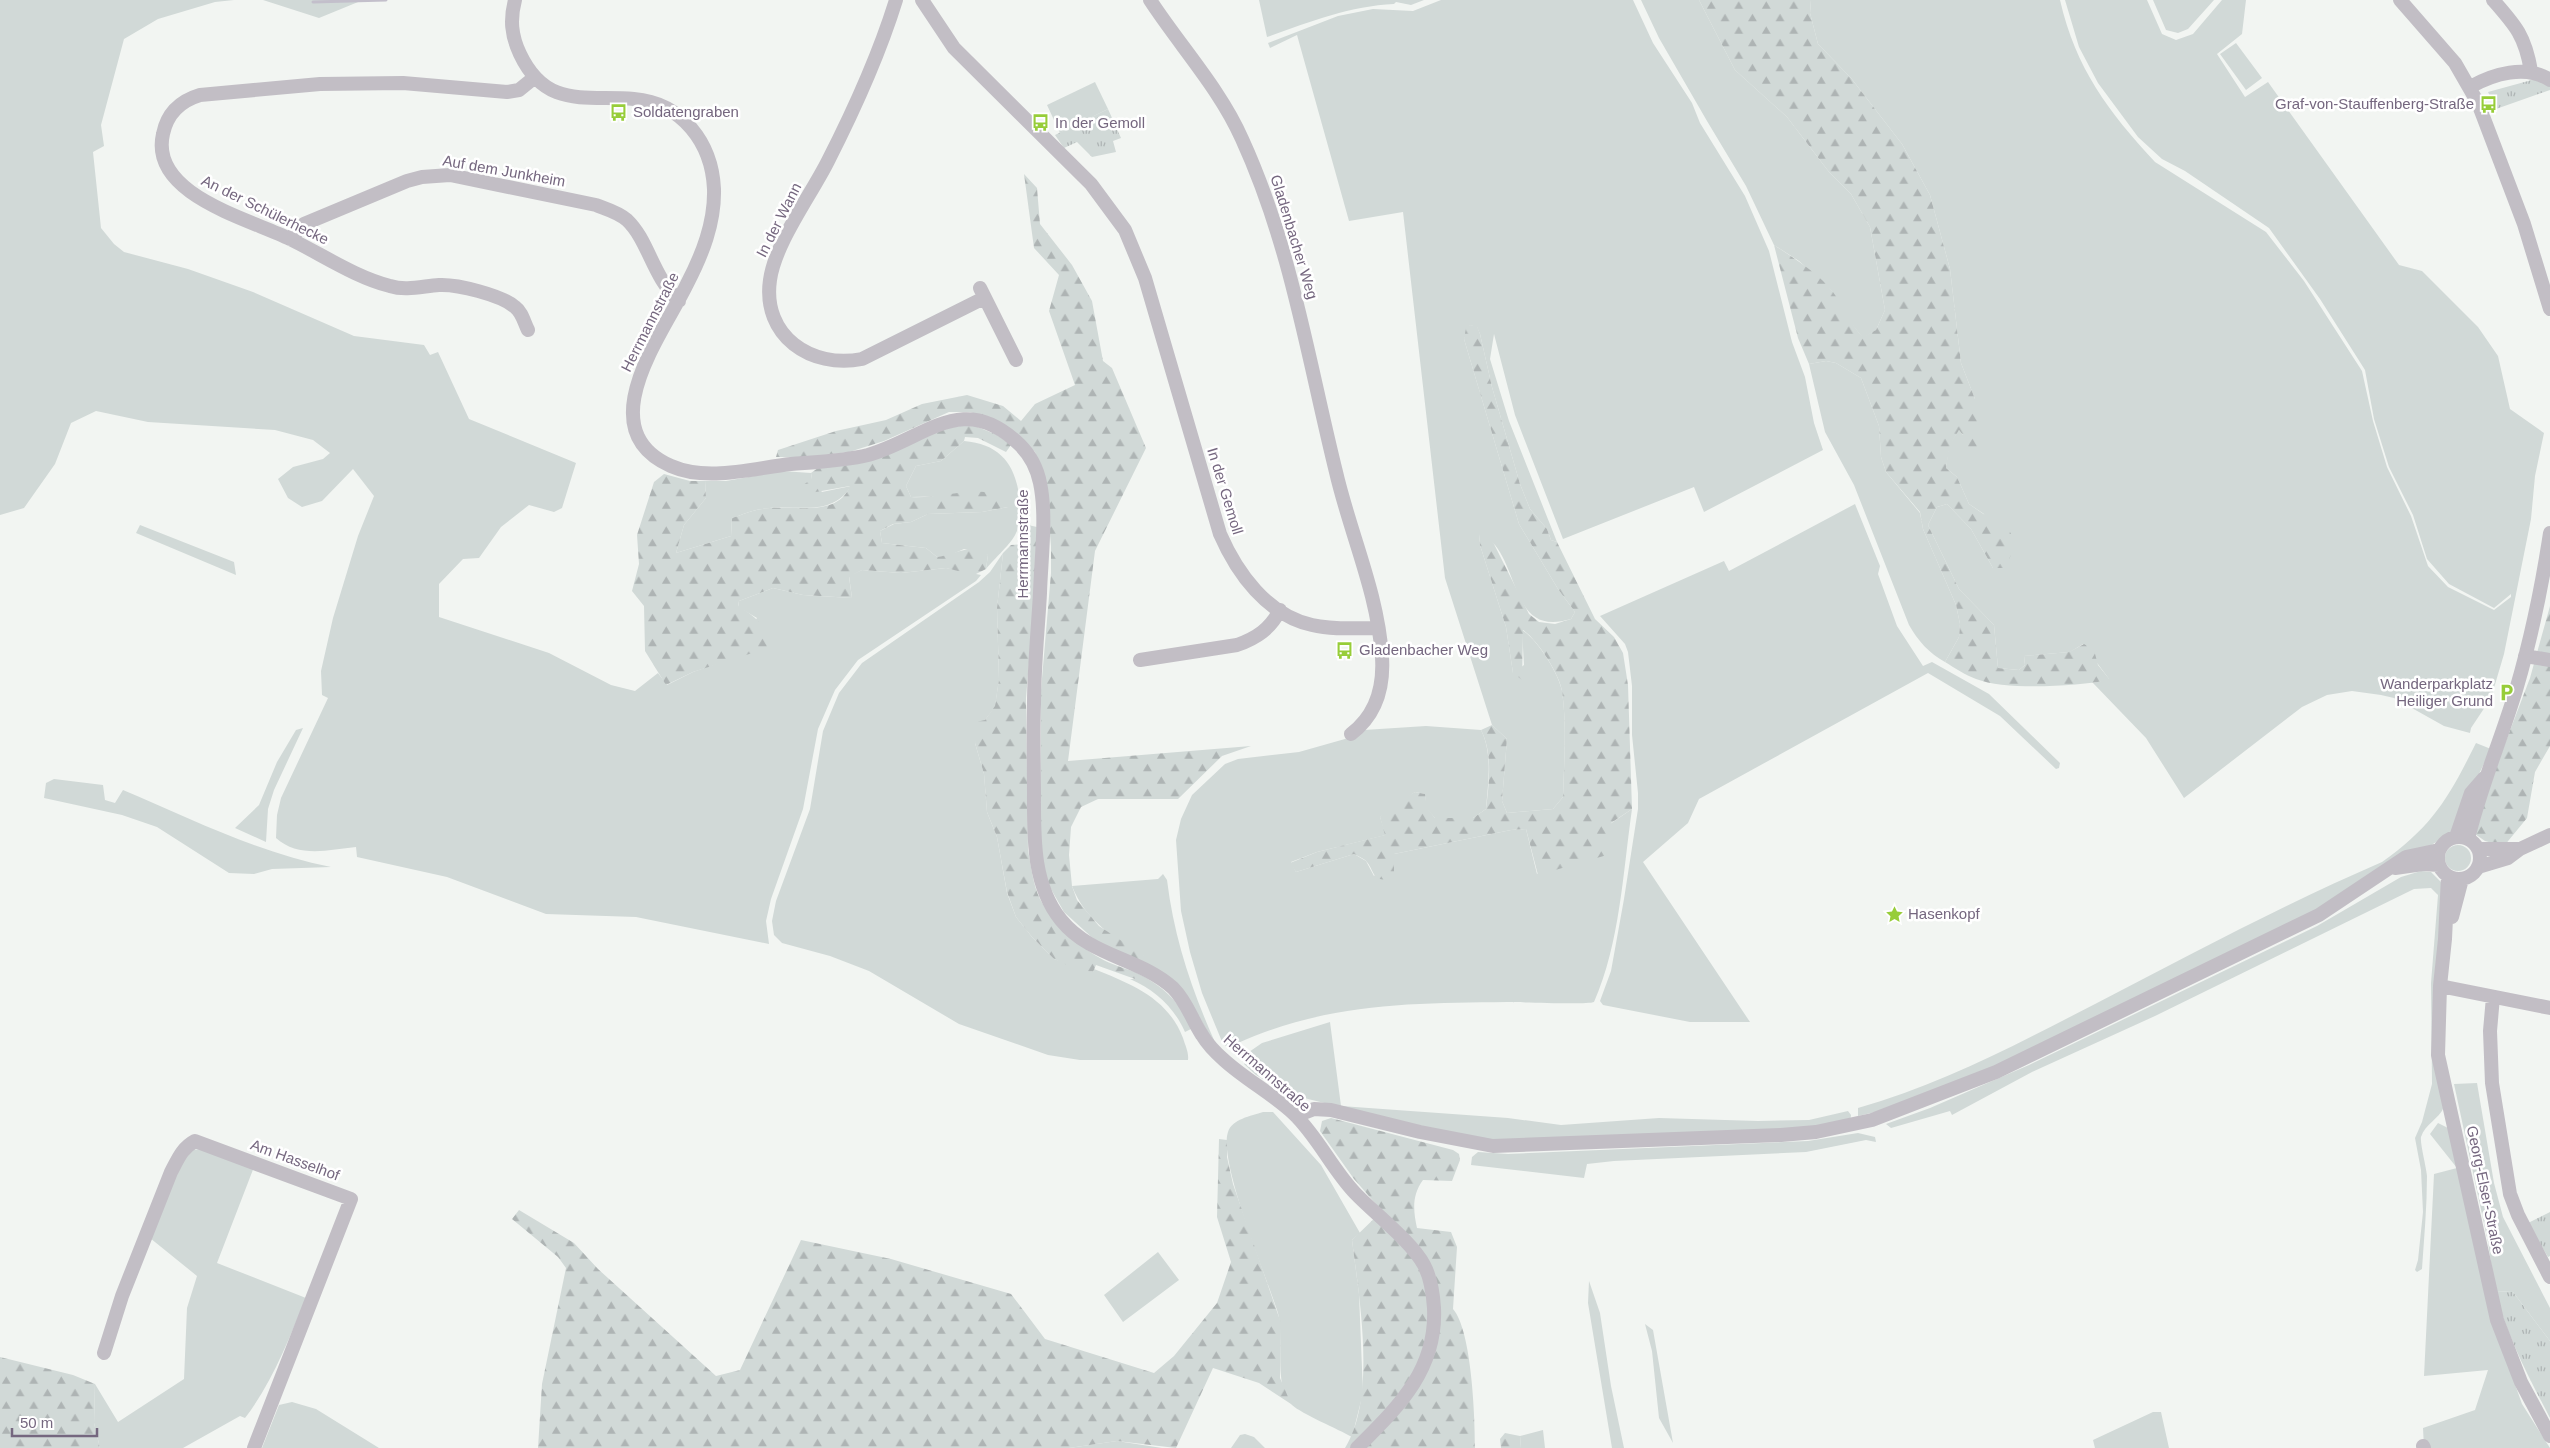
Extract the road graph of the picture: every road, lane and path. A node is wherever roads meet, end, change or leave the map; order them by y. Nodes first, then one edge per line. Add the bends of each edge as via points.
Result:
1 (515, 0) edge
2 (896, 0) edge
3 (922, 0) edge
4 (1150, 0) edge
5 (2400, 0) edge
6 (2493, 0) edge
7 (2531, 71) junction
8 (535, 77) junction
9 (2550, 80) edge
10 (2470, 87) junction
11 (290, 238) junction
12 (679, 300) junction
13 (2550, 309) edge
14 (528, 330) dead end
15 (1016, 360) dead end
16 (2550, 533) edge
17 (1280, 610) junction
18 (1377, 628) junction
19 (2525, 656) junction
20 (1140, 660) dead end
21 (2550, 660) edge
22 (1351, 734) dead end
23 (2550, 835) edge
24 (2462, 838) junction
25 (2520, 848) junction
26 (2439, 850) junction
27 (2479, 850) junction
28 (2478, 867) junction
29 (2392, 868) junction
30 (2443, 871) junction
31 (2462, 879) junction
32 (2445, 939) junction
33 (2440, 986) junction
34 (2493, 998) junction
35 (2550, 1008) edge
36 (1296, 1116) junction
37 (2550, 1277) edge
38 (104, 1353) dead end
39 (2550, 1436) edge
40 (254, 1448) edge
41 (1357, 1448) edge

1 - 8 street, Herrmannstraße via 511,21 514,40
2 - 15 street, In der Wann via 883,38 829,160 773,267 769,286 773,314 785,336 804,352 832,361 850,361 862,359 982,293
3 - 17 street, In der Gemoll via 954,48 1091,184 1125,230 1145,278 1226,546 1254,590
4 - 18 street, Gladenbacher Weg via 1230,118 1263,186 1291,274 1336,472 1369,584
5 - 10 street via 2455,63
6 - 7 street via 2517,28 2527,47
7 - 9 street
7 - 10 street via 2490,76
8 - 11 street, An der Schülerhecke via 518,90 507,92 404,83 320,84 200,95 179,105 168,119 161,140 164,160 175,178 203,200
8 - 12 street, Herrmannstraße via 551,89 571,97 592,100 631,98 659,105 677,114 698,135 713,178 713,212 699,259
10 - 13 street via 2524,224
11 - 12 street, Auf dem Junkheim via 304,224 407,181 422,176 450,175 596,205 615,212 634,228 658,276
11 - 14 street, An der Schülerhecke via 391,287 453,286 505,302 520,312
12 - 36 street, Herrmannstraße via 648,358 632,399 634,421 643,443 672,467 714,473 849,458 884,450 932,426 961,419 992,425 1018,443 1029,456 1036,469 1043,504 1034,708 1036,853 1043,887 1053,908 1070,930 1097,950 1150,973 1173,988 1212,1048
16 - 19 street
17 - 18 street, In der Gemoll via 1313,625 1343,629
17 - 20 street via 1269,627 1249,641
18 - 22 street, Gladenbacher Weg via 1382,657 1381,688 1370,716
19 - 21 street
19 - 24 street via 2484,778 2481,800
23 - 25 street
24 - 26 street via 2446,841
24 - 27 street
25 - 27 street
25 - 28 street via 2508,858
26 - 29 street via 2406,857
26 - 30 street
27 - 28 street
28 - 31 street via 2469,877
29 - 30 street via 2423,864
29 - 36 street via 2320,915 1996,1072 1913,1106 1853,1125 1781,1135 1493,1146 1332,1110 1314,1108
30 - 31 street
30 - 32 street, Georg-Elser-Straße
31 - 32 street, Georg-Elser-Straße
32 - 33 street, Georg-Elser-Straße
33 - 34 street
33 - 39 street, Georg-Elser-Straße via 2438,1055 2497,1320 2521,1382
34 - 35 street
34 - 37 street via 2490,1031 2492,1083 2510,1194
36 - 41 street, Herrmannstraße via 1351,1189 1416,1253 1431,1283 1434,1303 1432,1344 1420,1374 1392,1413
38 - 40 street, Am Hasselhof via 122,1296 171,1172 187,1146 195,1141 351,1198

